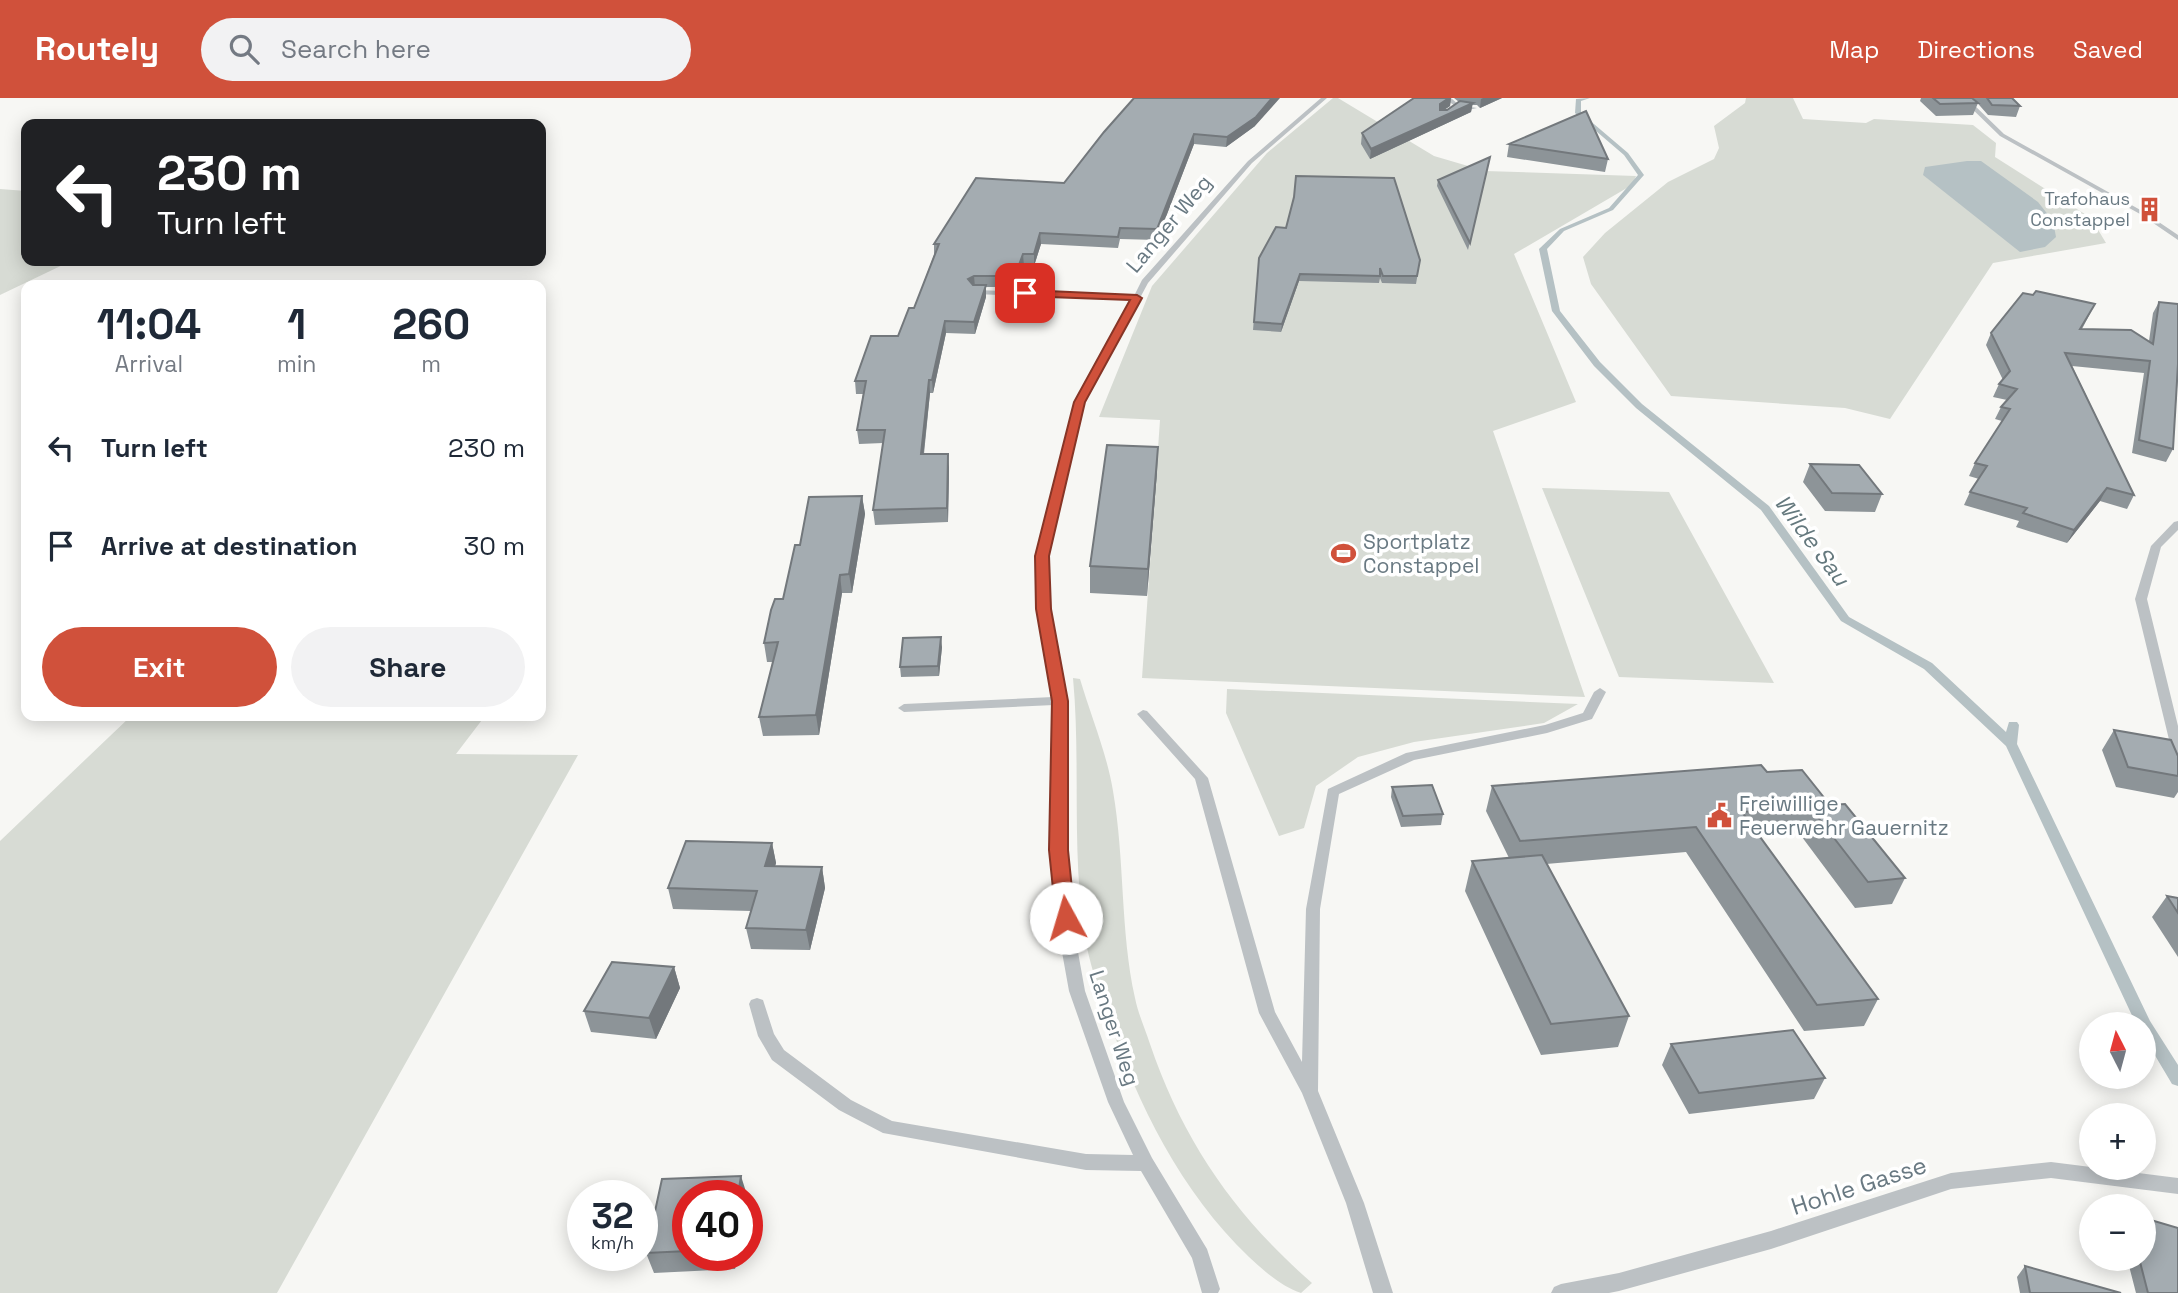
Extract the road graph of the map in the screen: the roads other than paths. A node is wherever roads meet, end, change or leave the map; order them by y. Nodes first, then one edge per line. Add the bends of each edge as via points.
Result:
1 (1324, 98) edge
2 (1448, 98) edge
3 (1968, 99) edge
4 (1959, 101) edge
5 (1457, 106) junction
6 (1474, 108) edge
7 (1450, 111) edge
8 (2178, 238) edge
9 (975, 292) edge
10 (1137, 298) junction
11 (2178, 524) edge
12 (1600, 692) dead end
13 (1060, 701) junction
14 (904, 708) dead end
15 (1143, 714) dead end
16 (2178, 752) edge
17 (757, 1004) dead end
18 (1310, 1091) junction
19 (1146, 1163) junction
20 (2170, 1185) edge
21 (1211, 1292) edge
22 (1383, 1293) edge
23 (1561, 1293) edge

1 - 10 street, Langer Weg via 1234,179 1145,282
2 - 5 street
3 - 4 street
3 - 8 street via 2002,135
5 - 6 street
5 - 7 street
9 - 10 street
10 - 13 street, Langer Weg via 1080,402 1042,556 1044,609
11 - 16 street via 2156,545 2141,599
12 - 18 street via 1588,716 1547,729 1411,756 1333,792 1313,908
13 - 14 street
13 - 19 street, Langer Weg via 1059,850 1077,992 1115,1102
15 - 18 street via 1201,778 1267,1013
17 - 19 street via 766,1036 778,1055 845,1105 889,1128 1086,1162
18 - 22 street via 1355,1203
19 - 21 street, Langer Weg via 1200,1255
20 - 23 street, Hohle Gasse via 2051,1170 1951,1181 1770,1240 1619,1282

